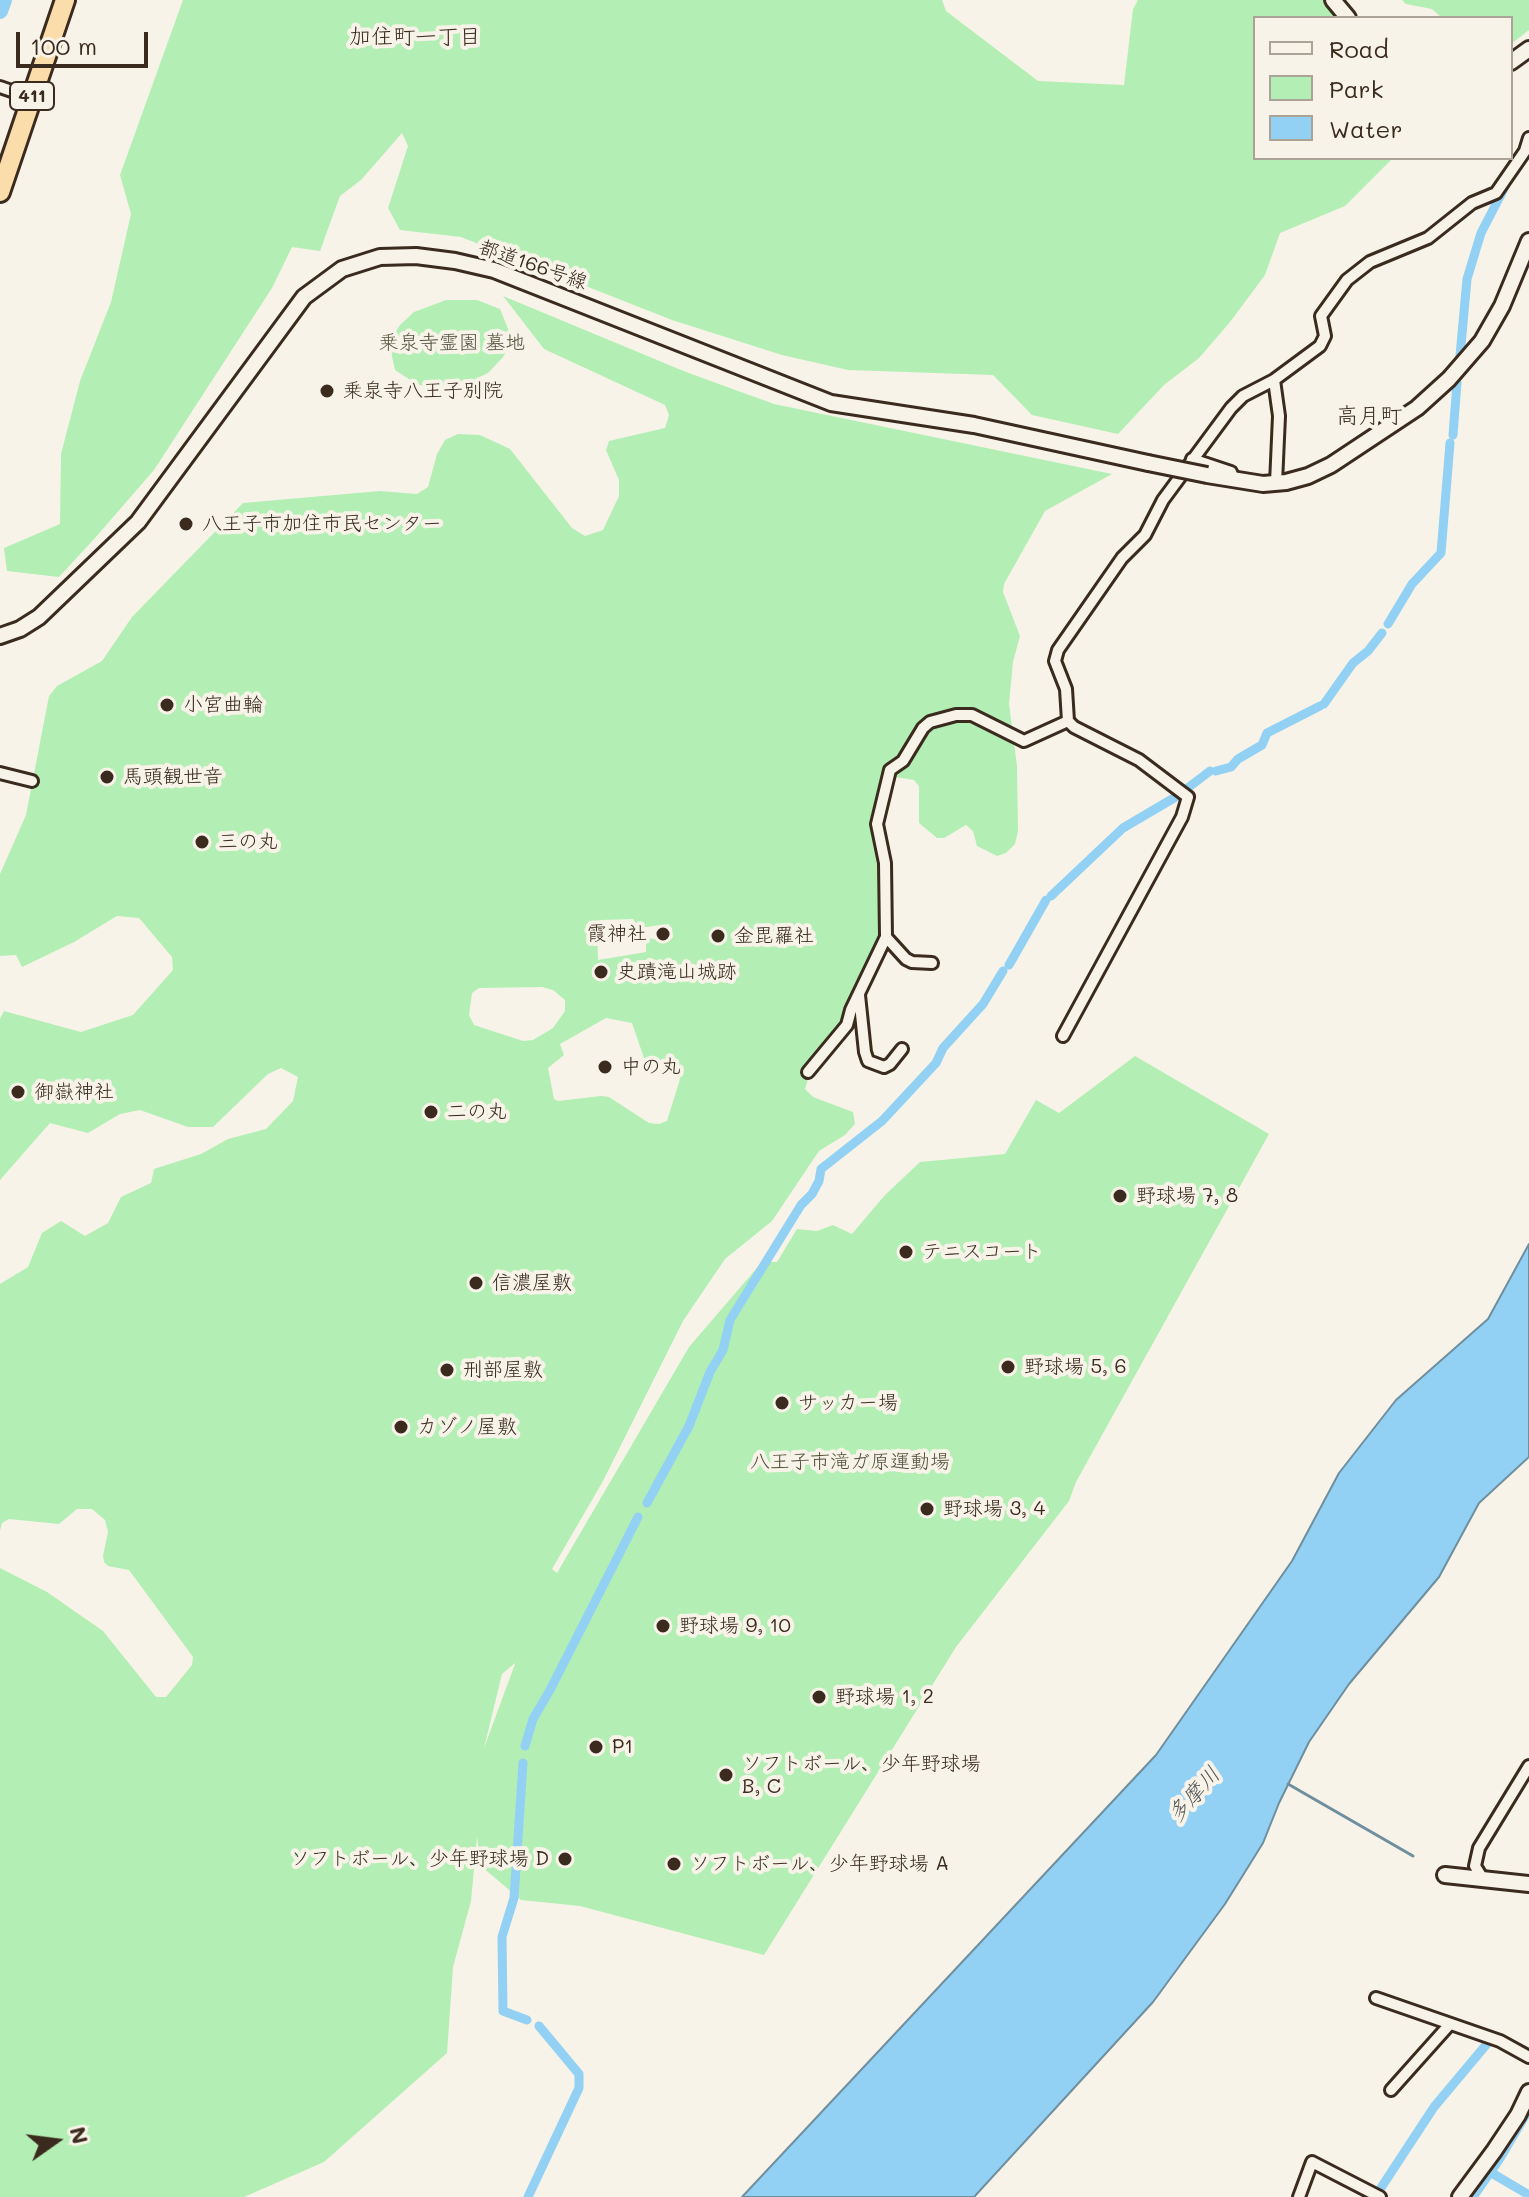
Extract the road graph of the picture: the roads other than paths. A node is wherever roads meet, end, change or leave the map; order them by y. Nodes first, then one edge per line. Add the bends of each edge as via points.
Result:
1 (65, 0) edge
2 (1333, 0) edge
3 (1346, 16) edge
4 (0, 87) edge
5 (32, 98) junction
6 (1529, 138) edge
7 (15, 150) junction
8 (1527, 151) edge
9 (0, 162) edge
10 (0, 192) edge
11 (1529, 241) edge
12 (1274, 380) junction
13 (1192, 459) junction
14 (1234, 480) junction
15 (1276, 483) junction
16 (0, 636) edge
17 (1068, 721) junction
18 (0, 773) edge
19 (32, 781) dead end
20 (886, 937) junction
21 (932, 963) dead end
22 (859, 995) junction
23 (1063, 1036) dead end
24 (902, 1049) dead end
25 (808, 1072) dead end
26 (1529, 1766) edge
27 (1445, 1875) dead end
28 (1483, 1879) junction
29 (1529, 1884) edge
30 (1376, 1998) dead end
31 (1450, 2024) junction
32 (1529, 2057) edge
33 (1391, 2090) dead end
34 (1529, 2092) edge
35 (1377, 2195) edge
36 (1299, 2197) edge
37 (1460, 2197) edge

1 - 5 highway, 411
2 - 3 main road
4 - 5 street
5 - 7 highway, 411
6 - 8 street
7 - 9 street
7 - 10 highway, 411
8 - 12 street via 1496,193 1472,203 1428,238 1355,272 1321,316 1325,336 1320,346
11 - 15 main road, 都道166号線 via 1482,341 1440,389 1331,465
12 - 13 street via 1243,396
12 - 15 street via 1279,416
13 - 14 street via 1231,472
13 - 17 street via 1145,535 1122,558 1058,650 1055,661 1066,689
14 - 15 main road, 都道166号線
14 - 16 main road, 都道166号線, bridge via 974,425 831,403 514,276 455,261 380,257 342,269 304,297 138,522 39,617
17 - 20 street via 1024,741 969,715 923,728 903,761 890,770 878,818
17 - 23 street via 1139,760 1188,797
18 - 19 street
20 - 21 street via 906,959
20 - 22 street
22 - 24 street via 868,1061 884,1067
22 - 25 street via 847,1025
26 - 28 street via 1479,1848 1475,1866
27 - 28 main road
28 - 29 main road
30 - 31 street
31 - 32 street
31 - 33 street
34 - 37 main road
35 - 36 street via 1312,2162

